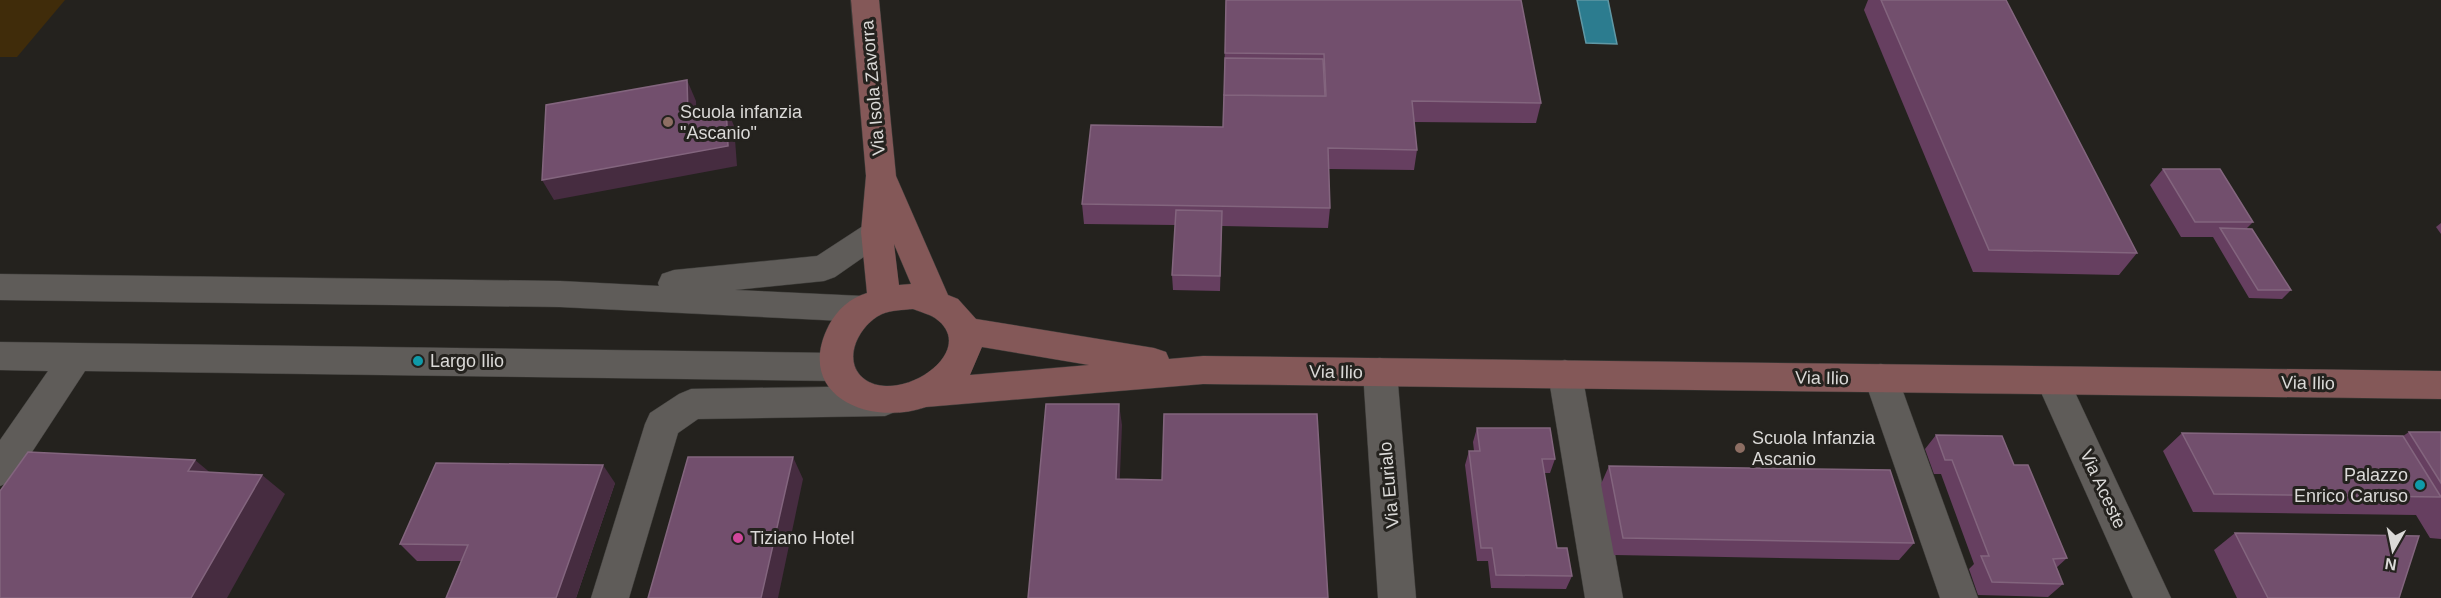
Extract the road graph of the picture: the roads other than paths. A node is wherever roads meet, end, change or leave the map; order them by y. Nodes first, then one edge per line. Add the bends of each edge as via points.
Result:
1 (865, 0) edge
2 (881, 176) junction
3 (877, 232) junction
4 (0, 286) edge
5 (560, 294) junction
6 (933, 300) junction
7 (874, 304) junction
8 (965, 331) junction
9 (0, 356) edge
10 (76, 357) junction
11 (836, 367) junction
12 (1203, 370) junction
13 (1380, 372) junction
14 (1565, 374) junction
15 (1881, 378) junction
16 (2053, 381) junction
17 (2441, 385) edge
18 (926, 393) junction
19 (885, 401) junction
20 (1, 468) edge
21 (610, 598) edge
22 (1398, 598) edge
23 (1604, 598) edge
24 (1959, 598) edge
25 (2152, 598) edge

1 - 2 main road, Via Isola Zavorra
2 - 3 main road, Via Isola Zavorra
2 - 6 main road, Via Isola Zavorra
3 - 5 street via 824,268
3 - 7 main road, Via Isola Zavorra
4 - 5 street
5 - 7 street
6 - 7 main road via 915,296
6 - 8 main road via 948,307
7 - 11 main road via 850,321 837,341
8 - 12 main road, Via Ilio
8 - 18 main road via 965,349 958,366 945,382
9 - 10 street
10 - 11 street
10 - 20 street
11 - 19 main road via 851,389
12 - 13 main road, Via Ilio
12 - 18 main road, Via Ilio
13 - 14 main road, Via Ilio
13 - 22 street, Via Eurialo
14 - 15 main road, Via Ilio
14 - 23 street
15 - 16 main road, Via Ilio
15 - 24 street
16 - 17 main road, Via Ilio
16 - 25 street, Via Aceste
18 - 19 main road via 906,400
19 - 21 street via 691,404 663,424

